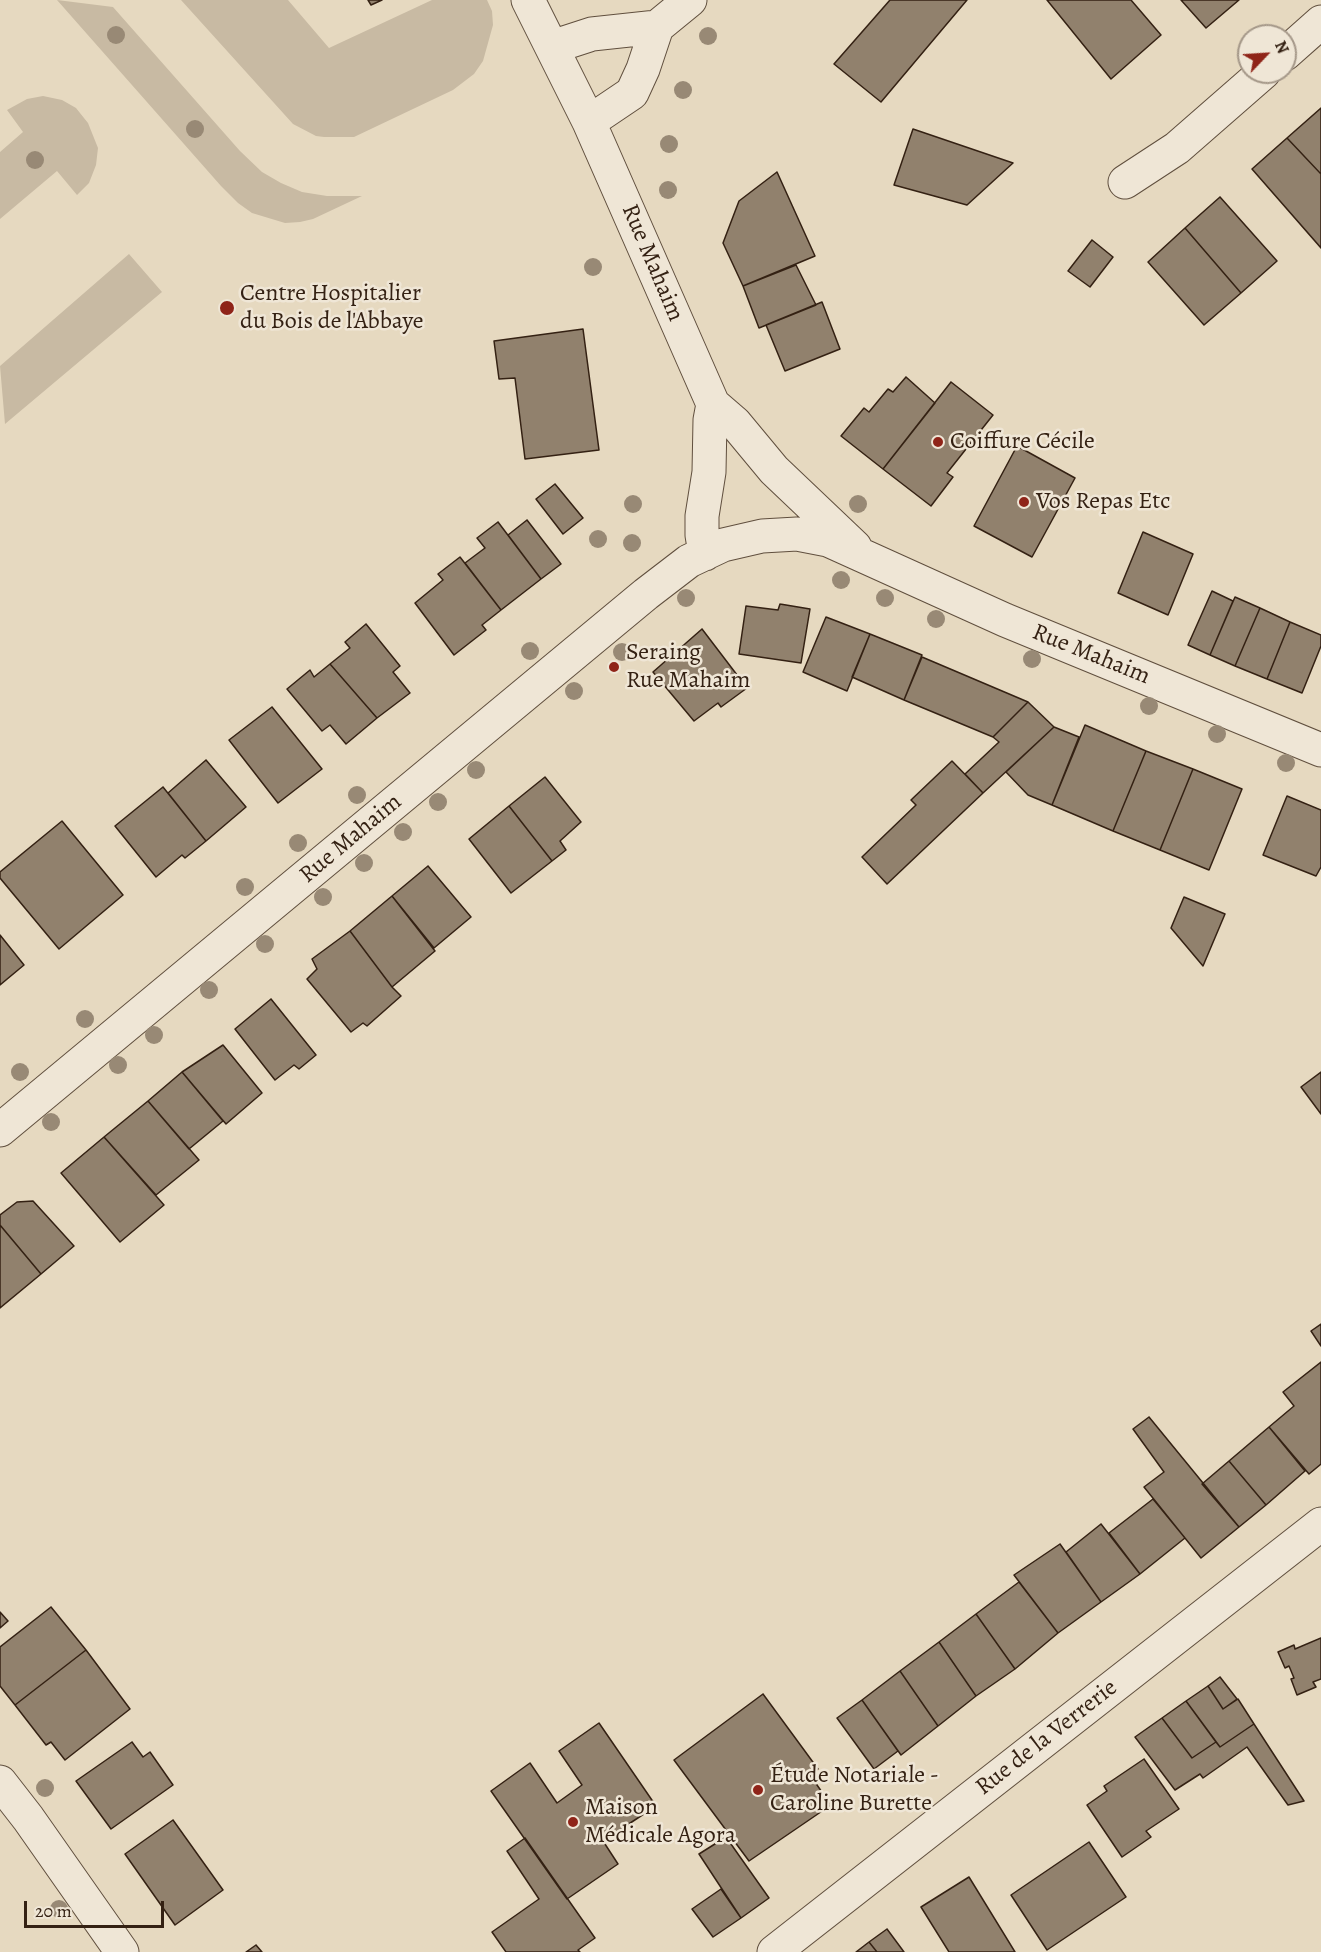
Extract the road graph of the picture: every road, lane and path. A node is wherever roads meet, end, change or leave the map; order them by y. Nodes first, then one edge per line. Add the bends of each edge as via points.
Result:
1 (528, 0) edge
2 (690, 0) edge
3 (1321, 22) edge
4 (657, 27) junction
5 (1297, 43) edge
6 (552, 47) junction
7 (1250, 84) edge
8 (589, 122) junction
9 (1125, 182) dead end
10 (713, 404) junction
11 (705, 554) junction
12 (863, 555) junction
13 (1321, 750) edge
14 (0, 1130) edge
15 (1321, 1524) edge
16 (0, 1782) edge
17 (122, 1952) edge
18 (774, 1952) edge

1 - 6 street, Rue Mahaim
2 - 4 street
3 - 5 street
4 - 6 street via 592,34
4 - 8 street via 632,93
6 - 8 street, Rue Mahaim
7 - 9 street via 1177,148
8 - 10 street, Rue Mahaim
10 - 11 street via 702,516
10 - 12 street, Rue Mahaim via 735,423 774,470
11 - 12 street, Rue Mahaim via 723,544 796,534 828,540
11 - 14 street, Rue Mahaim via 689,561 646,594
12 - 13 street, Rue Mahaim via 1005,620
15 - 18 street, Rue de la Verrerie
16 - 17 street

